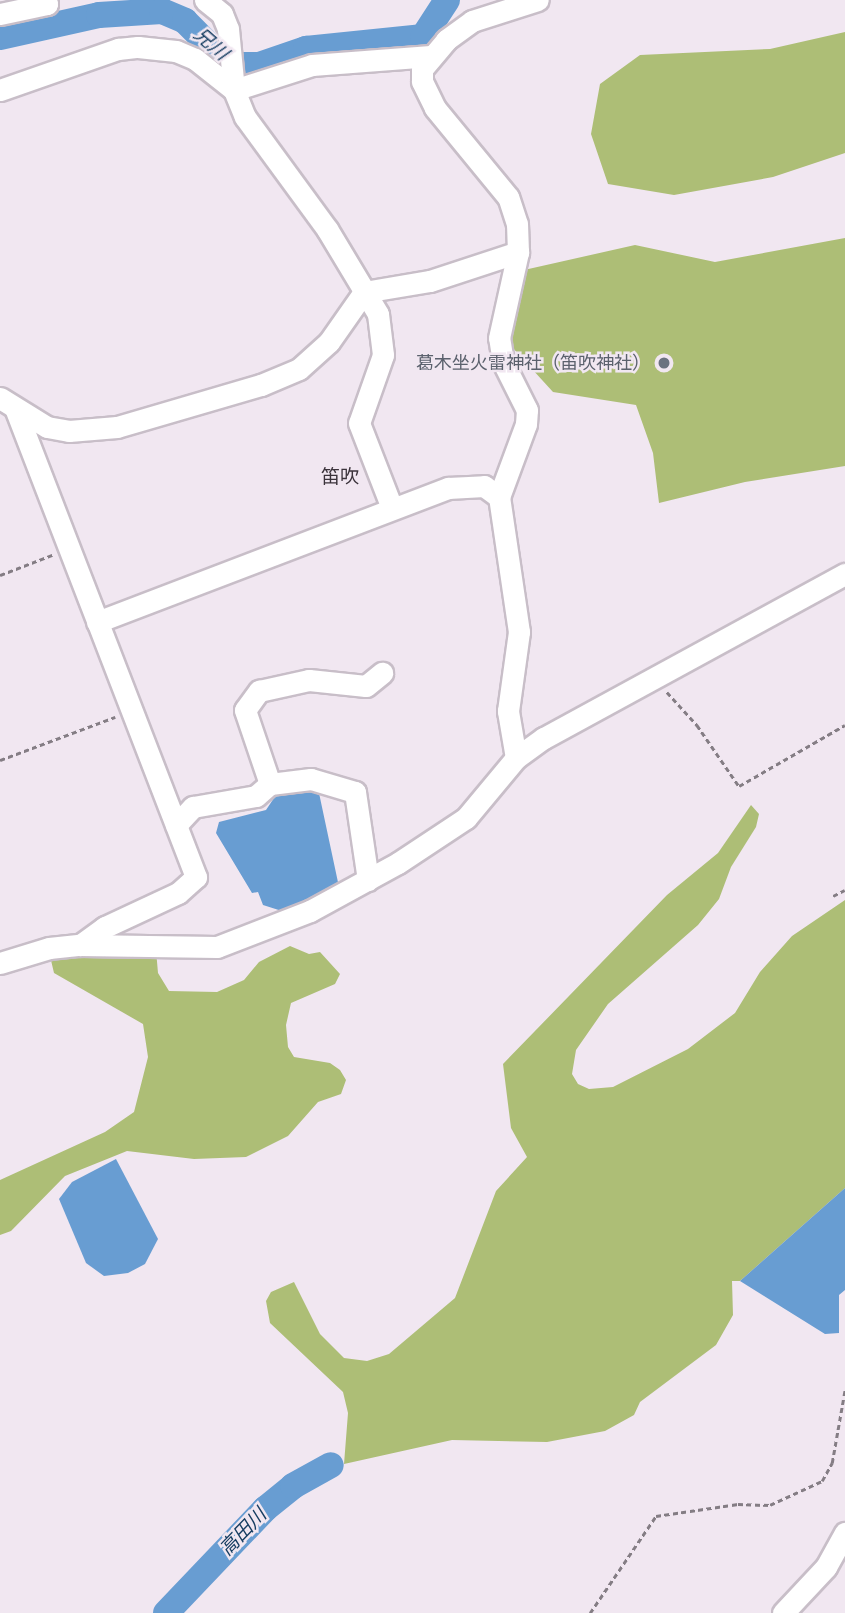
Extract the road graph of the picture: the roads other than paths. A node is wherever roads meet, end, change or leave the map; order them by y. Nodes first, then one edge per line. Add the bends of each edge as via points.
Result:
1 (46, 0) edge
2 (205, 0) edge
3 (538, 0) edge
4 (0, 14) edge
5 (431, 56) junction
6 (233, 84) junction
7 (0, 90) edge
8 (518, 252) junction
9 (364, 292) junction
10 (8, 403) edge
11 (499, 497) junction
12 (392, 508) junction
13 (845, 574) edge
14 (97, 622) junction
15 (382, 673) dead end
16 (516, 758) junction
17 (270, 784) junction
18 (176, 825) junction
19 (368, 880) junction
20 (80, 945) junction
21 (0, 963) edge
22 (845, 1533) edge
23 (783, 1613) edge

1 - 4 street via 47,4
2 - 6 street via 222,14 231,43
3 - 5 street via 472,21
5 - 6 street via 312,65
5 - 8 street via 422,69 427,94 464,148 508,197 517,224
6 - 7 street via 186,55 138,47
6 - 9 street via 245,117 327,229
8 - 9 street via 430,281
8 - 11 street via 499,338 503,362 523,396 526,424
9 - 10 street via 317,356 261,385 91,431 47,426
9 - 12 street via 378,314 383,355 359,423
10 - 14 street
11 - 12 street via 495,490 449,488
11 - 16 street via 519,632 508,711
12 - 14 street
13 - 16 street via 653,676
14 - 18 street
15 - 17 street via 366,686 309,680 267,688 249,700 248,722
16 - 19 street via 466,818
17 - 18 street via 256,796 193,807
17 - 19 street via 311,779 355,792
18 - 20 street via 196,877 178,893 105,927
19 - 20 street via 310,911 217,947
20 - 21 street via 49,948
22 - 23 street via 826,1567

